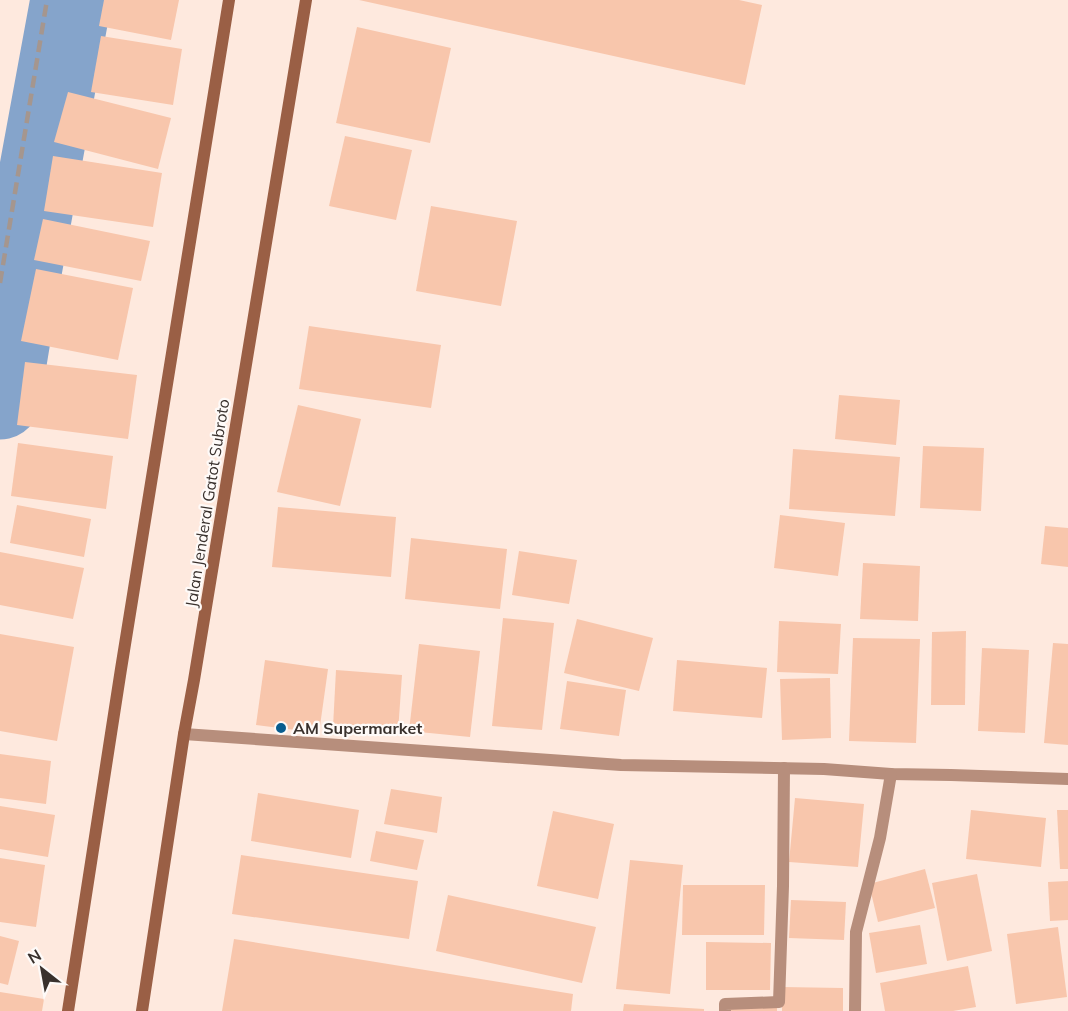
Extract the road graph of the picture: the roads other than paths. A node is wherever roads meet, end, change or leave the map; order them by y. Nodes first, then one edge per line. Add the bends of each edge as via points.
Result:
1 (229, 0) edge
2 (306, 0) edge
3 (183, 734) junction
4 (784, 768) junction
5 (891, 774) junction
6 (1068, 779) edge
7 (68, 1011) edge
8 (142, 1011) edge
9 (725, 1011) edge
10 (855, 1011) edge

1 - 7 main road
2 - 3 main road, Jalan Jenderal Gatot Subroto
3 - 4 street via 621,765
3 - 8 main road, Jalan Jenderal Gatot Subroto
4 - 5 street
4 - 9 street via 778,1002 725,1004
5 - 6 street
5 - 10 street via 880,838 856,932

